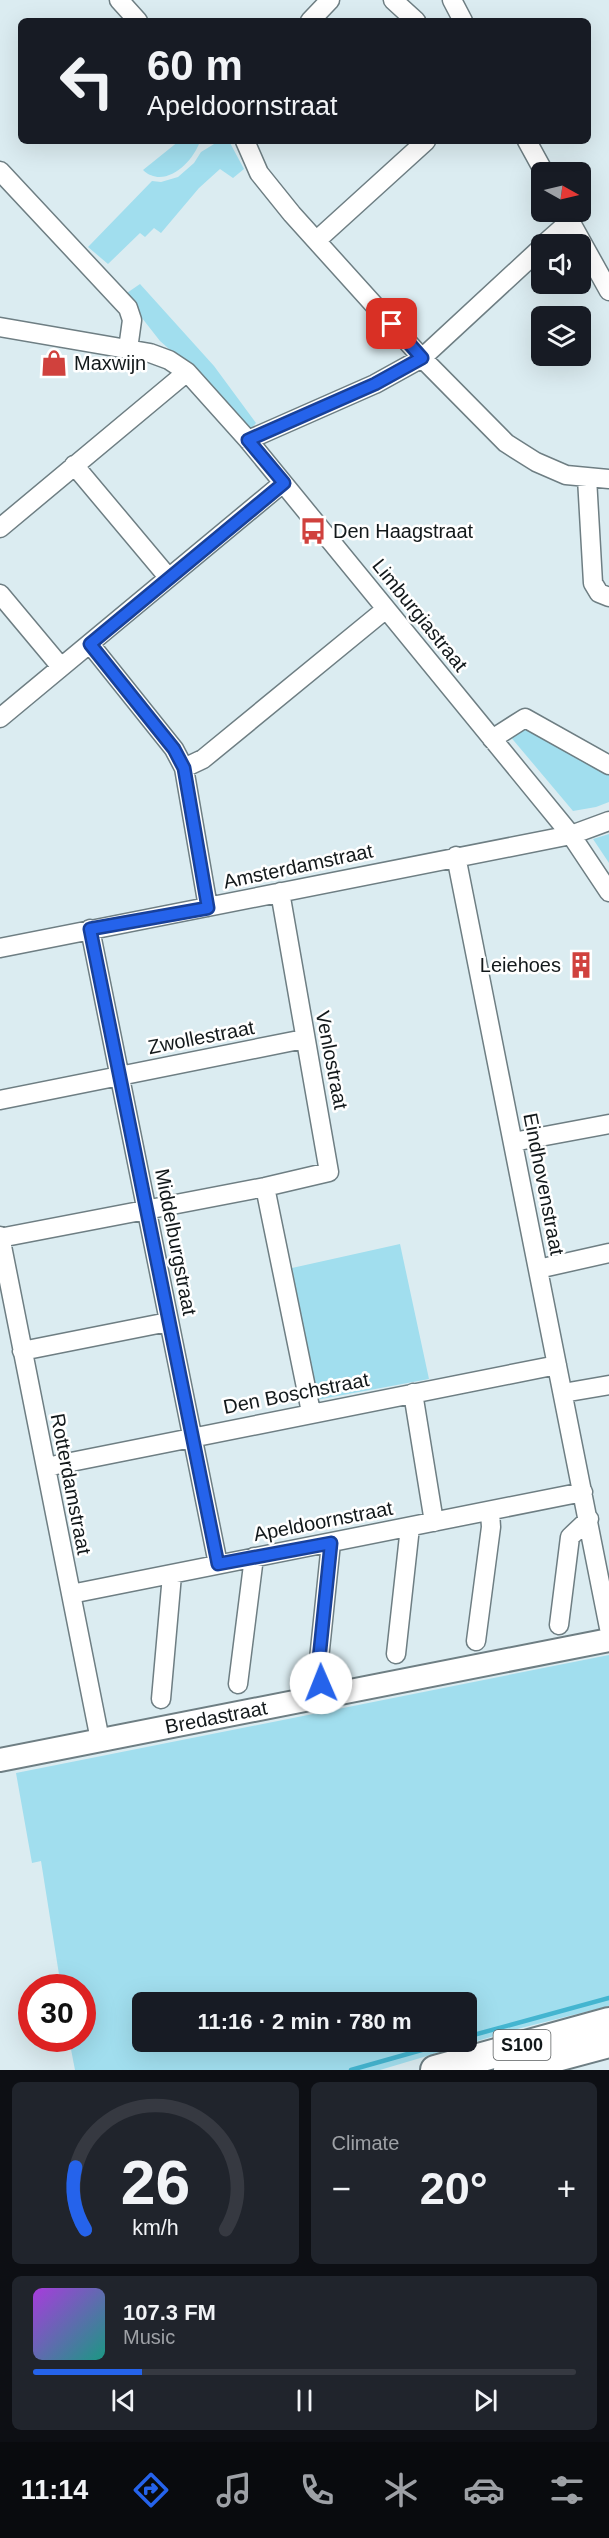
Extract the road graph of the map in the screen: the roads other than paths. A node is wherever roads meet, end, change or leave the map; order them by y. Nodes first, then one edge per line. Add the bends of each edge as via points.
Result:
1 (119, 0) edge
2 (330, 0) edge
3 (393, 0) edge
4 (452, 0) edge
5 (135, 18) edge
6 (313, 18) edge
7 (413, 18) edge
8 (461, 18) edge
9 (245, 144) edge
10 (423, 144) edge
11 (529, 144) edge
12 (539, 162) edge
13 (0, 171) edge
14 (562, 222) edge
15 (570, 222) edge
16 (553, 234) edge
17 (317, 240) junction
18 (531, 257) edge
19 (609, 291) edge
20 (0, 327) edge
21 (128, 349) junction
22 (422, 358) junction
23 (187, 372) junction
24 (248, 440) junction
25 (74, 465) junction
26 (587, 478) junction
27 (609, 479) edge
28 (284, 483) junction
29 (0, 528) edge
30 (168, 577) junction
31 (0, 594) edge
32 (609, 597) edge
33 (386, 609) junction
34 (90, 644) junction
35 (61, 667) junction
36 (0, 718) edge
37 (492, 739) junction
38 (609, 765) edge
39 (184, 768) junction
40 (609, 821) edge
41 (571, 835) junction
42 (456, 856) junction
43 (280, 892) junction
44 (609, 892) edge
45 (208, 908) junction
46 (90, 929) junction
47 (0, 948) edge
48 (304, 1039) junction
49 (119, 1076) junction
50 (0, 1100) edge
51 (609, 1124) edge
52 (513, 1142) junction
53 (265, 1187) junction
54 (147, 1210) junction
55 (0, 1237) edge
56 (609, 1253) edge
57 (538, 1269) junction
58 (168, 1322) junction
59 (22, 1351) junction
60 (557, 1365) junction
61 (609, 1385) edge
62 (413, 1393) junction
63 (563, 1393) junction
64 (311, 1412) junction
65 (192, 1436) junction
66 (46, 1467) junction
67 (583, 1492) junction
68 (490, 1512) junction
69 (589, 1519) junction
70 (434, 1522) junction
71 (410, 1527) junction
72 (331, 1543) junction
73 (254, 1557) junction
74 (218, 1564) junction
75 (172, 1575) junction
76 (71, 1594) junction
77 (559, 1625) dead end
78 (609, 1628) edge
79 (609, 1640) edge
80 (476, 1641) dead end
81 (396, 1654) dead end
82 (238, 1684) dead end
83 (323, 1696) junction
84 (161, 1699) dead end
85 (100, 1740) junction
86 (0, 1760) edge
87 (609, 2022) edge
88 (609, 2043) edge
89 (435, 2070) edge
90 (508, 2070) edge

1 - 5 street
2 - 6 street
3 - 7 street
4 - 8 street
9 - 17 street via 259,173
10 - 17 street
11 - 12 street
13 - 21 street via 128,308 132,320
14 - 16 street
15 - 19 street
17 - 22 street
18 - 22 street
20 - 21 street, Limburgiastraat
21 - 23 street, Limburgiastraat via 169,360
22 - 24 street via 375,384
22 - 26 street via 506,443 566,475
23 - 24 street, Limburgiastraat
23 - 25 street
24 - 28 street, Limburgiastraat
25 - 29 street
25 - 30 street
26 - 27 street
26 - 32 street via 593,583 599,593
28 - 30 street
28 - 33 street, Limburgiastraat
30 - 34 street
31 - 35 street
33 - 37 street, Limburgiastraat
33 - 39 street via 203,759
34 - 35 street
34 - 39 street via 174,749
35 - 36 street
37 - 38 street via 525,718
37 - 41 street, Limburgiastraat
39 - 45 street
40 - 41 street, Amsterdamstraat
41 - 42 street, Amsterdamstraat
41 - 44 street, Limburgiastraat
42 - 43 street, Amsterdamstraat
42 - 52 street, Eindhovenstraat
43 - 45 street, Amsterdamstraat
43 - 48 street, Venlostraat
45 - 46 street, Amsterdamstraat
46 - 47 street, Amsterdamstraat
46 - 49 street, Middelburgstraat
48 - 49 street, Zwollestraat
48 - 53 street, Venlostraat via 330,1169 327,1174
49 - 50 street, Zwollestraat
49 - 54 street, Middelburgstraat
51 - 52 street
52 - 57 street, Eindhovenstraat
53 - 54 street
53 - 64 street
54 - 55 street
54 - 58 street, Middelburgstraat
55 - 59 street, Rotterdamstraat
56 - 57 street
57 - 60 street, Eindhovenstraat
58 - 59 street
58 - 65 street, Middelburgstraat
59 - 66 street, Rotterdamstraat
60 - 62 street, Den Boschstraat
60 - 63 street, Eindhovenstraat
61 - 63 street
62 - 64 street, Den Boschstraat
62 - 70 street
63 - 67 street, Eindhovenstraat
64 - 65 street, Den Boschstraat
65 - 66 street, Den Boschstraat
65 - 74 street, Middelburgstraat
66 - 76 street, Rotterdamstraat
67 - 68 street, Apeldoornstraat
67 - 69 street, Eindhovenstraat
68 - 70 street, Apeldoornstraat
68 - 80 street
69 - 77 street via 570,1537
69 - 78 street, Eindhovenstraat
70 - 71 street, Apeldoornstraat
71 - 72 street, Apeldoornstraat
71 - 81 street
72 - 73 street, Apeldoornstraat
72 - 83 street via 318,1669
73 - 74 street, Apeldoornstraat
73 - 82 street
74 - 75 street, Apeldoornstraat
75 - 76 street, Apeldoornstraat
75 - 84 street
76 - 85 street, Rotterdamstraat
79 - 83 street, Bredastraat
83 - 85 street, Bredastraat
85 - 86 street, Bredastraat
87 - 89 main road, S100
88 - 90 main road, S100

